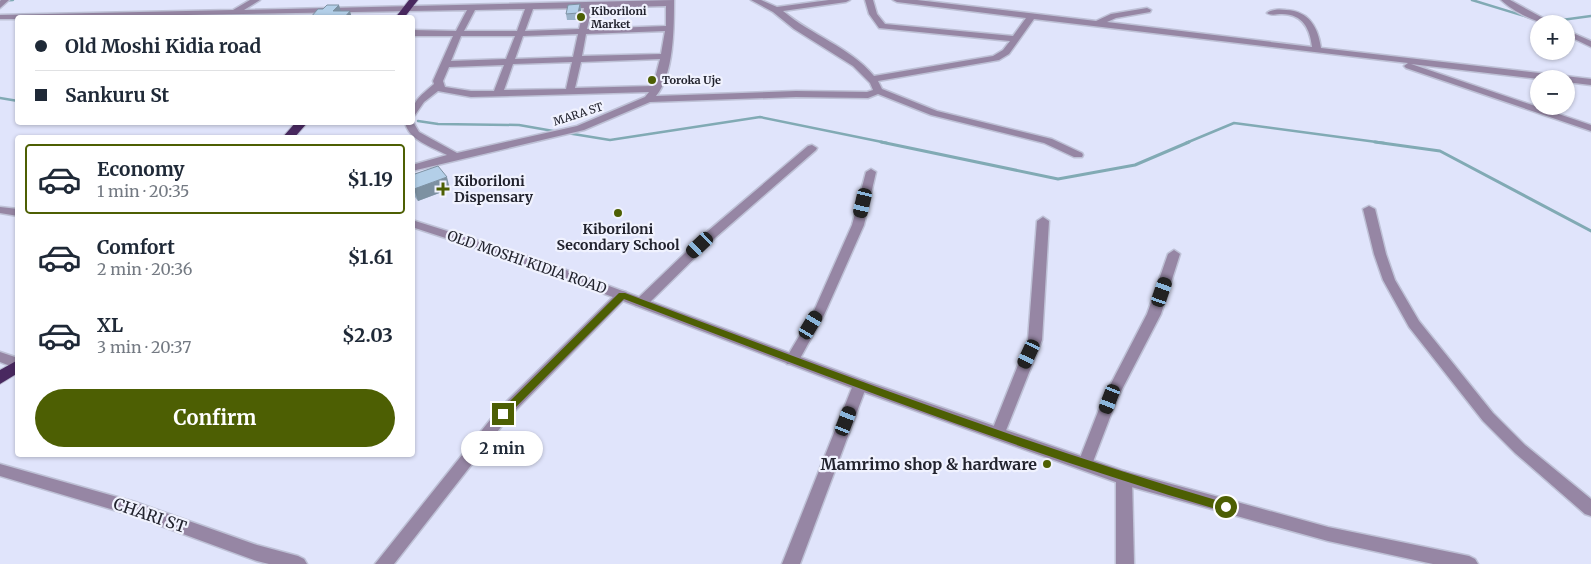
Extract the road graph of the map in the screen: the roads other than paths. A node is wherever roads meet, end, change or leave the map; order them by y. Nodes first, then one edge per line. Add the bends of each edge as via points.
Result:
1 (256, 0) edge
2 (414, 0) edge
3 (755, 0) edge
4 (846, 0) edge
5 (869, 0) edge
6 (898, 0) edge
7 (1504, 0) edge
8 (670, 2) edge
9 (556, 4) edge
10 (588, 6) junction
11 (408, 8) junction
12 (473, 8) junction
13 (530, 8) junction
14 (386, 9) junction
15 (776, 10) junction
16 (1147, 10) dead end
17 (234, 12) junction
18 (1271, 13) dead end
19 (124, 15) edge
20 (382, 15) edge
21 (402, 15) edge
22 (1533, 15) edge
23 (1032, 16) junction
24 (0, 17) edge
25 (15, 17) edge
26 (1099, 23) junction
27 (670, 28) junction
28 (415, 32) edge
29 (584, 32) junction
30 (458, 34) junction
31 (521, 34) junction
32 (1575, 36) edge
33 (1016, 38) junction
34 (1591, 44) edge
35 (1317, 49) junction
36 (666, 56) junction
37 (577, 59) junction
38 (1392, 59) junction
39 (510, 62) junction
40 (447, 64) junction
41 (1530, 75) edge
42 (872, 79) junction
43 (1575, 80) edge
44 (1591, 82) edge
45 (439, 85) junction
46 (657, 88) junction
47 (570, 91) junction
48 (878, 91) junction
49 (498, 93) junction
50 (648, 99) junction
51 (415, 109) edge
52 (300, 125) edge
53 (410, 125) edge
54 (1591, 128) edge
55 (290, 135) edge
56 (812, 148) dead end
57 (1078, 155) dead end
58 (456, 156) junction
59 (415, 167) edge
60 (871, 172) dead end
61 (1369, 209) dead end
62 (0, 210) edge
63 (15, 212) edge
64 (1043, 221) dead end
65 (415, 224) edge
66 (1174, 254) dead end
67 (622, 295) junction
68 (641, 303) junction
69 (792, 360) junction
70 (9, 362) edge
71 (0, 378) edge
72 (860, 385) junction
73 (998, 433) junction
74 (1086, 463) junction
75 (0, 470) edge
76 (1124, 478) junction
77 (1591, 509) edge
78 (298, 564) edge
79 (384, 564) edge
80 (791, 564) edge
81 (1124, 564) edge
82 (1469, 564) edge

1 - 17 street
2 - 11 highway
3 - 15 street
4 - 15 street
5 - 33 street via 873,14 882,26
6 - 23 street
7 - 22 street
8 - 10 street
8 - 27 street, MARA ST
9 - 10 street
9 - 13 street
10 - 29 street
11 - 12 street
11 - 14 street
11 - 21 highway
12 - 13 street
12 - 30 street
13 - 31 street
14 - 17 street
14 - 20 street
15 - 42 street
16 - 26 street via 1114,16
17 - 19 street
18 - 35 street via 1290,11 1304,17 1314,31
23 - 26 street
23 - 33 street
24 - 25 street
26 - 35 street
27 - 29 street
27 - 36 street, MARA ST
28 - 30 street
29 - 31 street
29 - 37 street
30 - 31 street
30 - 40 street
31 - 39 street
32 - 34 street
33 - 42 street via 1006,52 996,58
35 - 38 street
36 - 37 street
36 - 46 street, MARA ST
37 - 39 street
37 - 47 street
38 - 41 street
38 - 54 street
39 - 40 street
39 - 49 street
40 - 45 street
42 - 48 street
43 - 44 street
45 - 49 street via 440,89 454,92
45 - 51 street
46 - 47 street
46 - 50 street, MARA ST
47 - 49 street
48 - 50 street via 868,95
48 - 57 street via 934,113 1048,142
50 - 58 street, MARA ST via 588,125
52 - 55 highway
53 - 58 street via 415,134
56 - 68 street via 712,234
58 - 59 street, MARA ST
60 - 69 street via 858,225 819,313
61 - 77 street via 1389,280 1414,324 1488,417 1520,449
62 - 63 street
64 - 73 street via 1035,340
65 - 67 street, OLD MOSHI KIDIA ROAD via 535,262
66 - 74 street via 1154,314 1110,399
67 - 68 street, OLD MOSHI KIDIA ROAD
67 - 79 street via 503,414
68 - 69 street, OLD MOSHI KIDIA ROAD
69 - 72 street, OLD MOSHI KIDIA ROAD
70 - 71 highway
72 - 73 street, OLD MOSHI KIDIA ROAD
72 - 80 street
73 - 74 street, OLD MOSHI KIDIA ROAD
74 - 76 street, OLD MOSHI KIDIA ROAD
75 - 78 street, CHARI ST via 135,509 257,553
76 - 81 street
76 - 82 street, OLD MOSHI KIDIA ROAD via 1242,512

